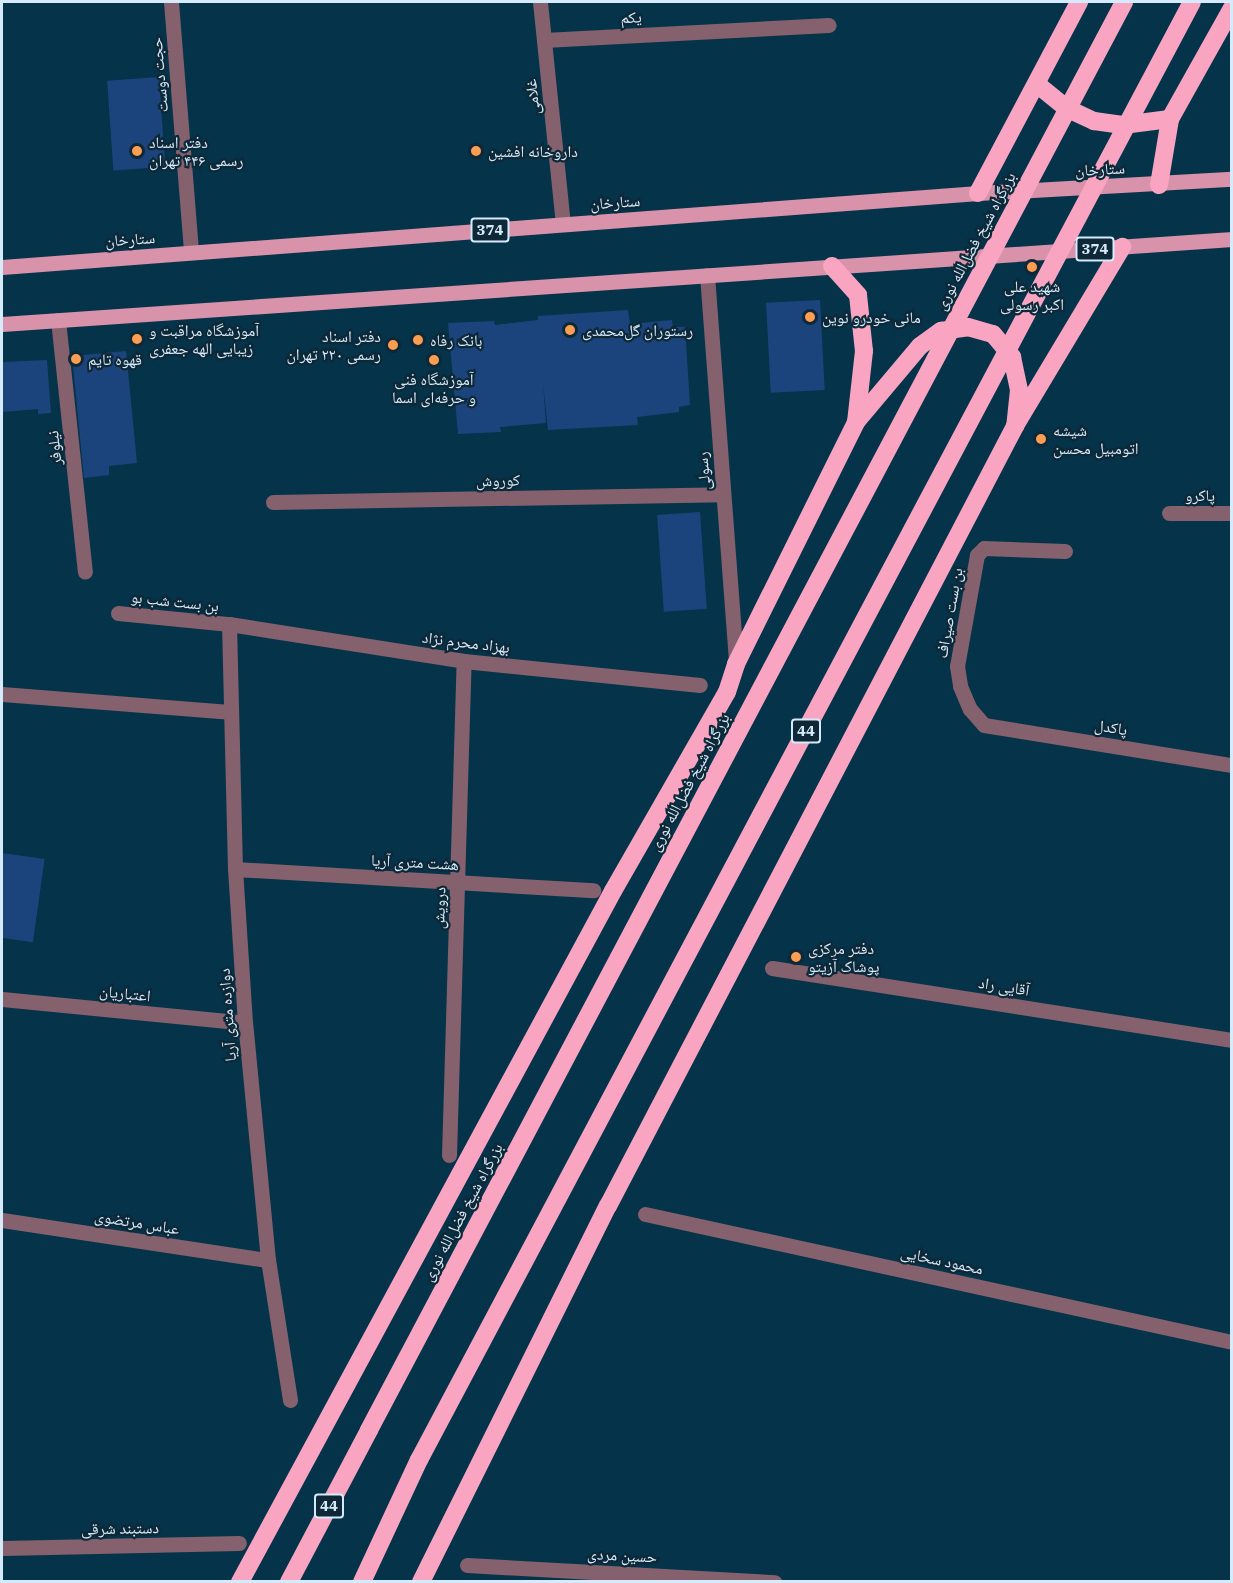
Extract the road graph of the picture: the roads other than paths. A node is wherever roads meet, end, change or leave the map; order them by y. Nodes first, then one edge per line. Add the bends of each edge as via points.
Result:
1 (171, 2) edge
2 (540, 2) edge
3 (1079, 2) edge
4 (1124, 2) edge
5 (1192, 2) edge
6 (1232, 8) edge
7 (829, 25) dead end
8 (544, 40) junction
9 (1038, 85) junction
10 (1170, 119) junction
11 (1232, 179) edge
12 (1159, 185) junction
13 (978, 193) junction
14 (563, 224) junction
15 (1232, 239) edge
16 (1122, 247) junction
17 (191, 252) junction
18 (832, 266) junction
19 (2, 267) edge
20 (707, 274) junction
21 (58, 320) junction
22 (2, 324) edge
23 (856, 422) junction
24 (1015, 426) junction
25 (723, 494) junction
26 (273, 502) dead end
27 (1168, 513) dead end
28 (1232, 513) edge
29 (1065, 551) dead end
30 (85, 572) dead end
31 (118, 613) dead end
32 (229, 624) junction
33 (464, 661) junction
34 (736, 664) junction
35 (700, 685) dead end
36 (2, 694) edge
37 (229, 712) junction
38 (984, 725) joint
39 (1232, 765) edge
40 (235, 869) junction
41 (458, 882) junction
42 (593, 890) dead end
43 (772, 968) dead end
44 (2, 999) edge
45 (245, 1023) junction
46 (1232, 1040) edge
47 (449, 1155) dead end
48 (645, 1214) dead end
49 (2, 1220) edge
50 (268, 1260) junction
51 (1232, 1342) edge
52 (290, 1400) dead end
53 (239, 1543) dead end
54 (2, 1548) edge
55 (467, 1565) dead end
56 (240, 1581) edge
57 (289, 1581) edge
58 (362, 1581) edge
59 (421, 1581) edge
60 (776, 1581) edge

1 - 17 street, حجت دوست
2 - 8 street, غلامی
3 - 9 highway
4 - 57 highway, بزرگراه شیخ فضل‌الله نوری / 44, bridge
5 - 58 highway, 44, bridge via 419,1460
6 - 10 highway
7 - 8 street, یکم
8 - 14 street, غلامی
9 - 10 highway via 1066,108 1094,121 1123,125
9 - 13 highway
10 - 12 highway
11 - 12 main road, ستارخان / 374
12 - 13 main road, ستارخان / 374
13 - 14 main road, ستارخان / 374
14 - 17 main road, ستارخان / 374
15 - 16 main road, 374
16 - 18 main road, 374
16 - 24 highway
17 - 19 main road, ستارخان / 374
18 - 20 main road, 374
18 - 23 highway via 858,295 864,351
20 - 21 main road, 374
20 - 25 street, رسولی
21 - 22 main road, 374
21 - 30 street, نیلوفر
23 - 24 highway via 920,346 941,330 968,327 993,334 1012,357 1019,390
23 - 34 highway
24 - 59 highway via 608,1206
25 - 26 street, کوروش
25 - 34 street, رسولی
27 - 28 street, پاکرو
29 - 38 street, بن بست صیراف via 984,548 977,555 957,666 970,709
31 - 32 street, بن بست شب بو
32 - 33 street, بهزاد محرم نژاد
32 - 37 street, دوازده متری آریا
33 - 35 street, بهزاد محرم نژاد
33 - 41 street, درویش
34 - 56 highway via 728,692 613,891
36 - 37 street
37 - 40 street, دوازده متری آریا
38 - 39 street, پاکدل
40 - 41 street, هشت متری آریا
40 - 45 street, دوازده متری آریا
41 - 42 street, هشت متری آریا
41 - 47 street, درویش
43 - 46 street, آقایی راد
44 - 45 street, اعتباریان
45 - 50 street, دوازده متری آریا
48 - 51 street, محمود سخایی
49 - 50 street, عباس مرتضوی
50 - 52 street, دوازده متری آریا
53 - 54 street, دستبند شرقی
55 - 60 street, حسین مردی

